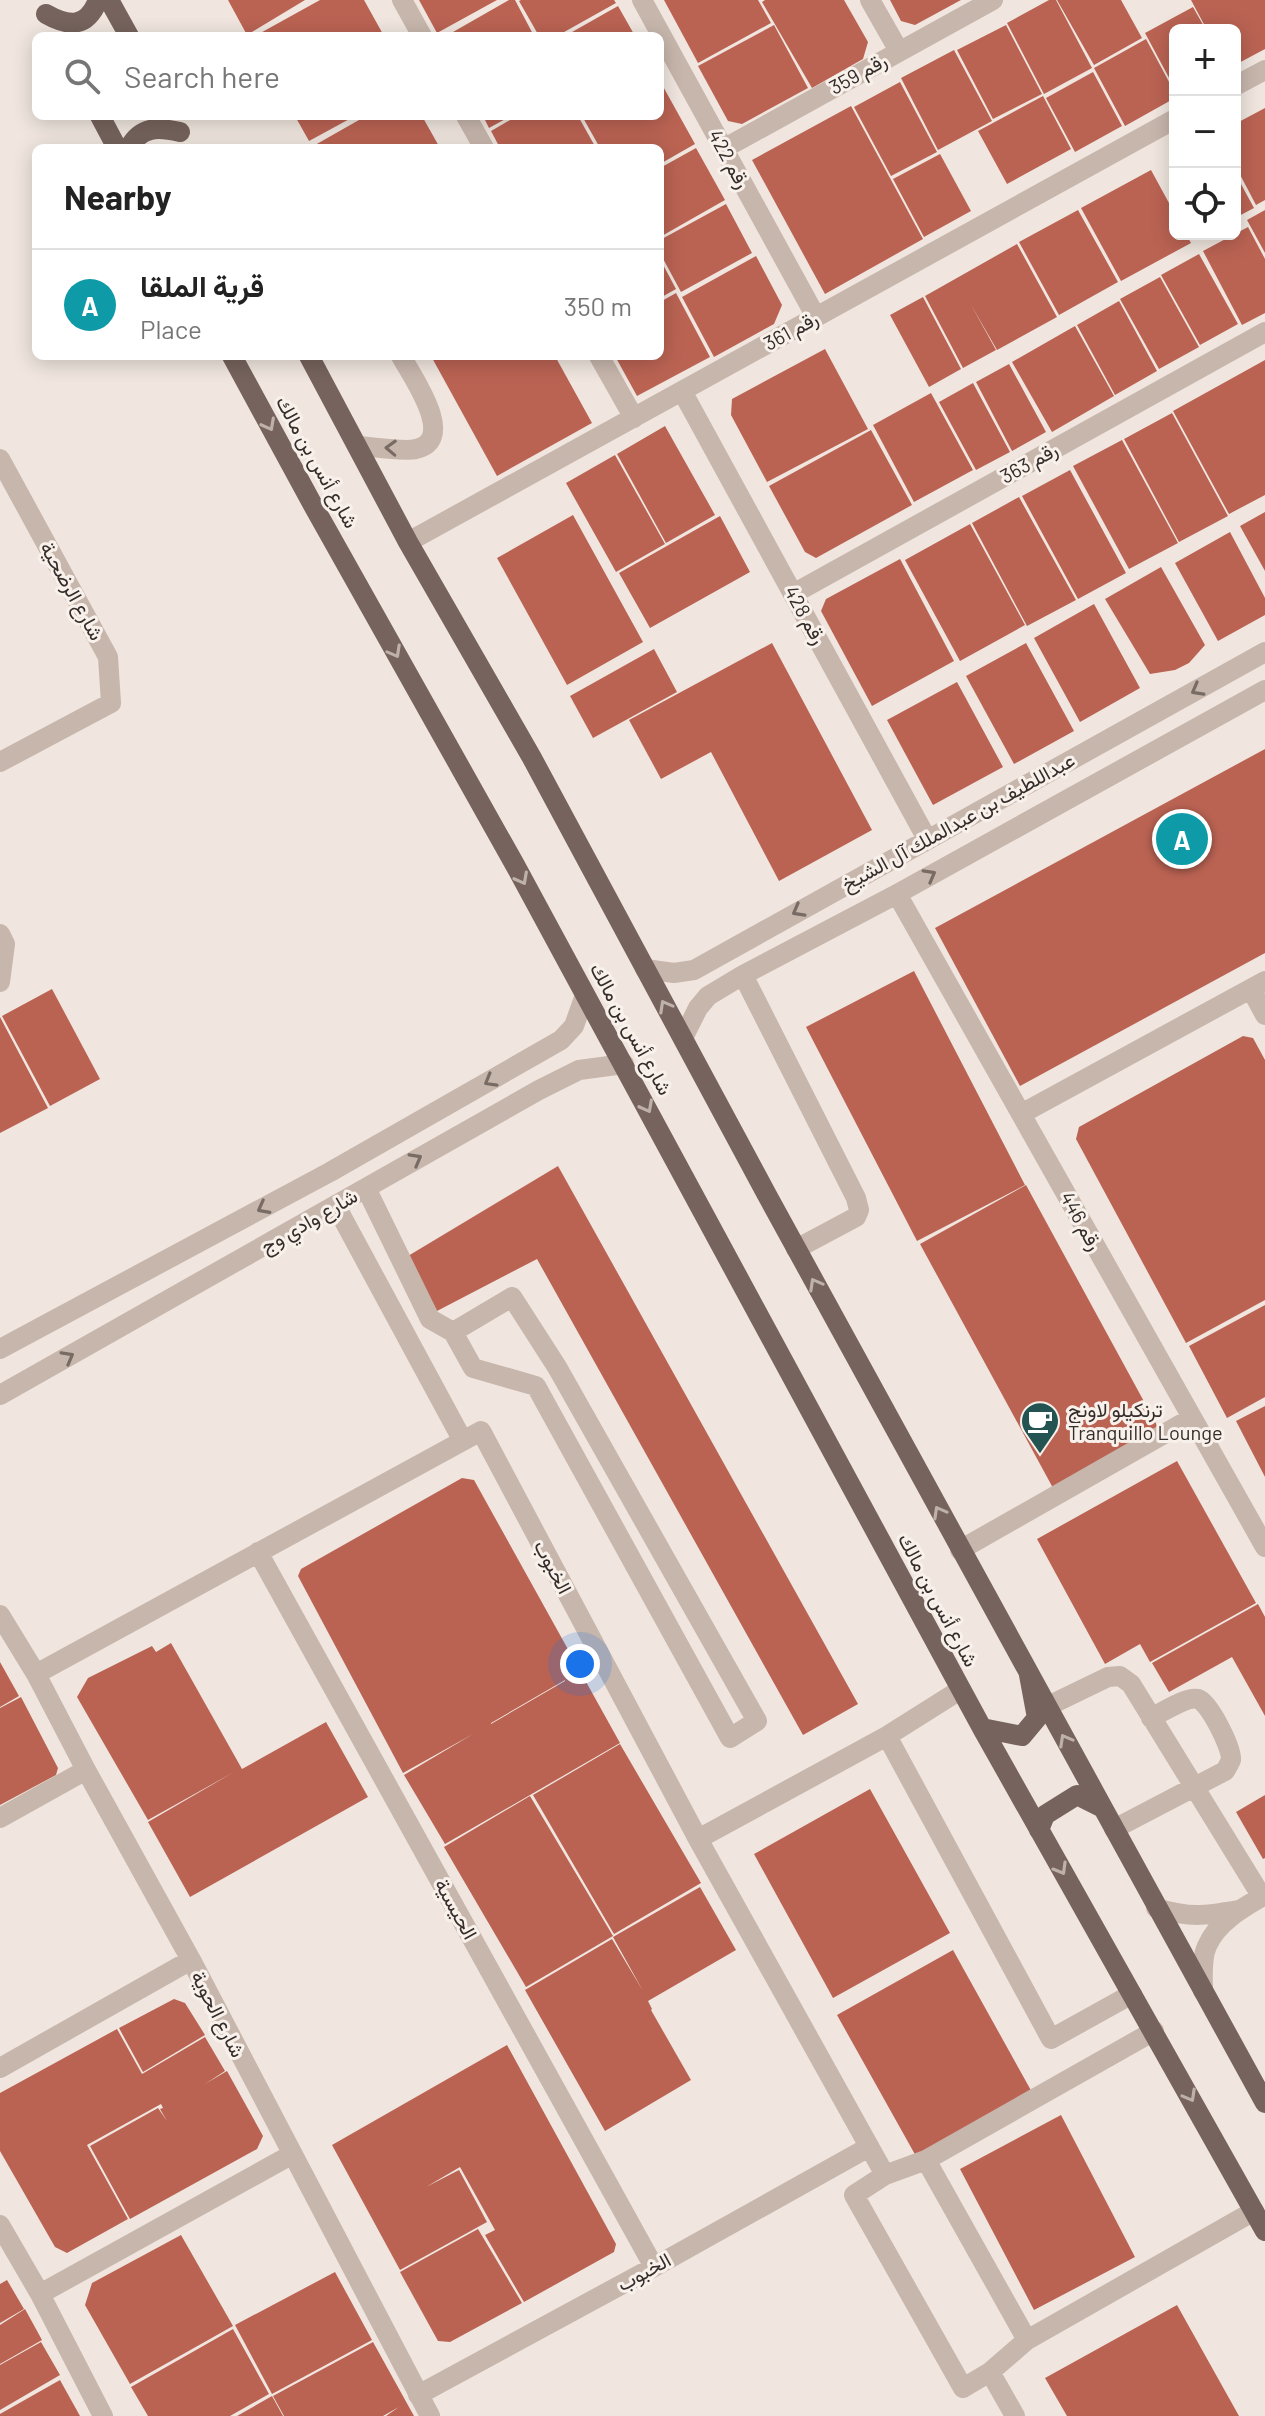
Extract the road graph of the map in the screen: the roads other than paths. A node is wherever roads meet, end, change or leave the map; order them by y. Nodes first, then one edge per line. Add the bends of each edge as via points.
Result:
1 (98, 0) edge
2 (109, 0) edge
3 (402, 0) edge
4 (642, 0) edge
5 (870, 0) edge
6 (993, 0) edge
7 (42, 7) edge
8 (55, 32) edge
9 (127, 32) edge
10 (420, 32) edge
11 (659, 32) edge
12 (664, 40) edge
13 (899, 51) junction
14 (1265, 70) edge
15 (1241, 83) edge
16 (102, 120) edge
17 (468, 120) edge
18 (1169, 122) edge
19 (181, 132) edge
20 (115, 144) edge
21 (132, 144) edge
22 (482, 144) edge
23 (723, 149) junction
24 (816, 317) junction
25 (1265, 332) edge
26 (234, 360) edge
27 (403, 360) edge
28 (601, 360) edge
29 (317, 361) edge
30 (682, 391) junction
31 (634, 418) junction
32 (359, 446) junction
33 (0, 459) edge
34 (408, 542) junction
35 (793, 594) junction
36 (1265, 652) edge
37 (1265, 690) edge
38 (0, 762) edge
39 (978, 811) junction
40 (927, 839) junction
41 (993, 840) junction
42 (897, 894) junction
43 (0, 934) edge
44 (743, 942) junction
45 (645, 969) junction
46 (750, 971) junction
47 (0, 982) edge
48 (1258, 985) edge
49 (585, 995) junction
50 (1265, 1015) edge
51 (683, 1038) junction
52 (524, 1062) junction
53 (624, 1064) junction
54 (539, 1090) junction
55 (1021, 1114) junction
56 (366, 1188) junction
57 (336, 1206) junction
58 (796, 1249) junction
59 (453, 1332) junction
60 (0, 1349) edge
61 (557, 1367) junction
62 (536, 1386) junction
63 (0, 1395) edge
64 (1192, 1418) junction
65 (463, 1441) junction
66 (637, 1508) junction
67 (611, 1522) junction
68 (1265, 1547) edge
69 (960, 1550) junction
70 (258, 1552) junction
71 (0, 1615) edge
72 (36, 1674) junction
73 (1029, 1675) junction
74 (960, 1690) junction
75 (1046, 1707) junction
76 (1151, 1718) junction
77 (982, 1728) junction
78 (887, 1736) junction
79 (86, 1770) junction
80 (1195, 1786) junction
81 (1103, 1808) junction
82 (0, 1818) edge
83 (1114, 1829) junction
84 (1039, 1830) junction
85 (698, 1839) junction
86 (1263, 1896) edge
87 (1156, 1908) junction
88 (1238, 1910) junction
89 (191, 1960) junction
90 (1203, 1991) junction
91 (1132, 1994) junction
92 (1154, 2031) junction
93 (0, 2068) edge
94 (1265, 2103) edge
95 (869, 2147) junction
96 (291, 2155) junction
97 (926, 2160) junction
98 (885, 2175) junction
99 (1254, 2211) junction
100 (0, 2225) edge
101 (1265, 2231) edge
102 (654, 2267) junction
103 (40, 2294) junction
104 (1027, 2340) junction
105 (990, 2372) junction
106 (418, 2395) junction
107 (1006, 2413) edge
108 (103, 2416) edge
109 (430, 2416) edge

1 - 7 main road via 91,14 75,23 63,23
2 - 9 main road
3 - 10 street
4 - 11 street, رقم 422
5 - 13 street
6 - 13 street, رقم 359
7 - 8 main road
12 - 23 street, رقم 422
13 - 23 street, رقم 359
14 - 15 street
16 - 20 main road
17 - 22 street
18 - 24 street, رقم 361
19 - 21 main road via 148,129
23 - 24 street, رقم 422
24 - 30 street, رقم 361
25 - 35 street, رقم 363
26 -> 49 main road, شارع أنس بن مالك
27 -> 32 street via 432,413 433,435 417,449
28 - 31 street
29 - 32 main road, شارع أنس بن مالك
30 - 31 street, رقم 361
30 - 35 street, رقم 428
31 - 34 street, رقم 361
32 - 34 main road, شارع أنس بن مالك
33 - 38 street, شارع الرضحية via 108,657 111,703
34 - 45 main road, شارع أنس بن مالك
35 - 40 street, رقم 428
36 -> 39 street, عبداللطيف بن عبدالملك آل الشيخ
37 - 41 street, عبداللطيف بن عبدالملك آل الشيخ
39 - 40 street, عبداللطيف بن عبدالملك آل الشيخ
39 - 41 street
40 -> 44 street, عبداللطيف بن عبدالملك آل الشيخ
42 -> 41 street, عبداللطيف بن عبدالملك آل الشيخ
42 - 46 street, عبداللطيف بن عبدالملك آل الشيخ
42 - 55 street, رقم 446
43 - 47 street via 5,944
44 - 45 street, عبداللطيف بن عبدالملك آل الشيخ via 694,970
44 - 46 street via 732,960
51 -> 45 main road, شارع أنس بن مالك
46 - 51 street, عبداللطيف بن عبدالملك آل الشيخ via 708,996
46 - 58 street via 859,1210 856,1217
48 - 50 street
48 - 55 street
49 - 52 street, شارع وادي وج via 568,1034
49 - 53 main road, شارع أنس بن مالك
51 - 58 main road, شارع أنس بن مالك
52 - 54 street
52 -> 60 street, شارع وادي وج
53 - 54 street, شارع وادي وج via 579,1070
53 -> 74 main road, شارع أنس بن مالك
56 -> 54 street, شارع وادي وج
55 - 64 street, رقم 446
56 - 57 street, شارع وادي وج
56 - 59 street via 430,1319
63 -> 57 street, شارع وادي وج
57 - 65 street
69 -> 58 main road, شارع أنس بن مالك
59 - 61 street via 512,1297
59 - 62 street via 473,1368
61 - 62 street
61 - 66 street
62 - 67 street
64 - 68 street, رقم 446
64 - 69 street
65 - 70 street
65 - 85 street, الخبوب via 481,1431
66 - 67 street
66 - 67 street via 757,1721 730,1738
69 - 73 main road, شارع أنس بن مالك
70 - 72 street
70 - 102 street, الحيسية
71 - 72 street, شارع الحوية
72 - 79 street, شارع الحوية
73 - 75 main road, شارع أنس بن مالك
73 - 77 main road, شارع أنس بن مالك via 1037,1718 1022,1736
74 - 77 main road, شارع أنس بن مالك
74 - 78 street
75 - 76 street via 1120,1676 1131,1684
81 -> 75 main road, شارع أنس بن مالك
76 - 80 street
76 - 80 street via 1188,1699 1207,1706 1231,1761 1225,1771
77 - 84 main road, شارع أنس بن مالك
78 - 85 street
78 - 91 street via 1051,2039
79 - 82 street
79 - 89 street, شارع الحوية
80 - 83 street
80 - 86 street
81 - 83 main road, شارع أنس بن مالك
81 - 84 main road via 1077,1795 1045,1815
83 - 87 main road, شارع أنس بن مالك
84 -> 91 main road, شارع أنس بن مالك
85 - 95 street, الخبوب
86 - 88 street
87 - 88 street via 1200,1916
87 - 90 main road, شارع أنس بن مالك
88 - 90 street via 1207,1945
89 - 93 street
89 - 96 street, شارع الحوية
90 - 94 main road, شارع أنس بن مالك
91 - 92 main road, شارع أنس بن مالك
92 - 97 street
92 -> 99 main road, شارع أنس بن مالك
95 - 98 street, الخبوب
95 - 102 street, الخبوب
96 - 103 street
96 - 106 street, شارع الحوية
97 - 98 street
97 - 104 street
98 - 105 street via 854,2195 963,2388
99 - 101 main road, شارع أنس بن مالك
99 - 104 street
100 - 103 street
102 - 106 street, الخبوب
103 - 108 street
104 - 105 street
105 - 107 street
106 - 109 street, شارع الحوية

